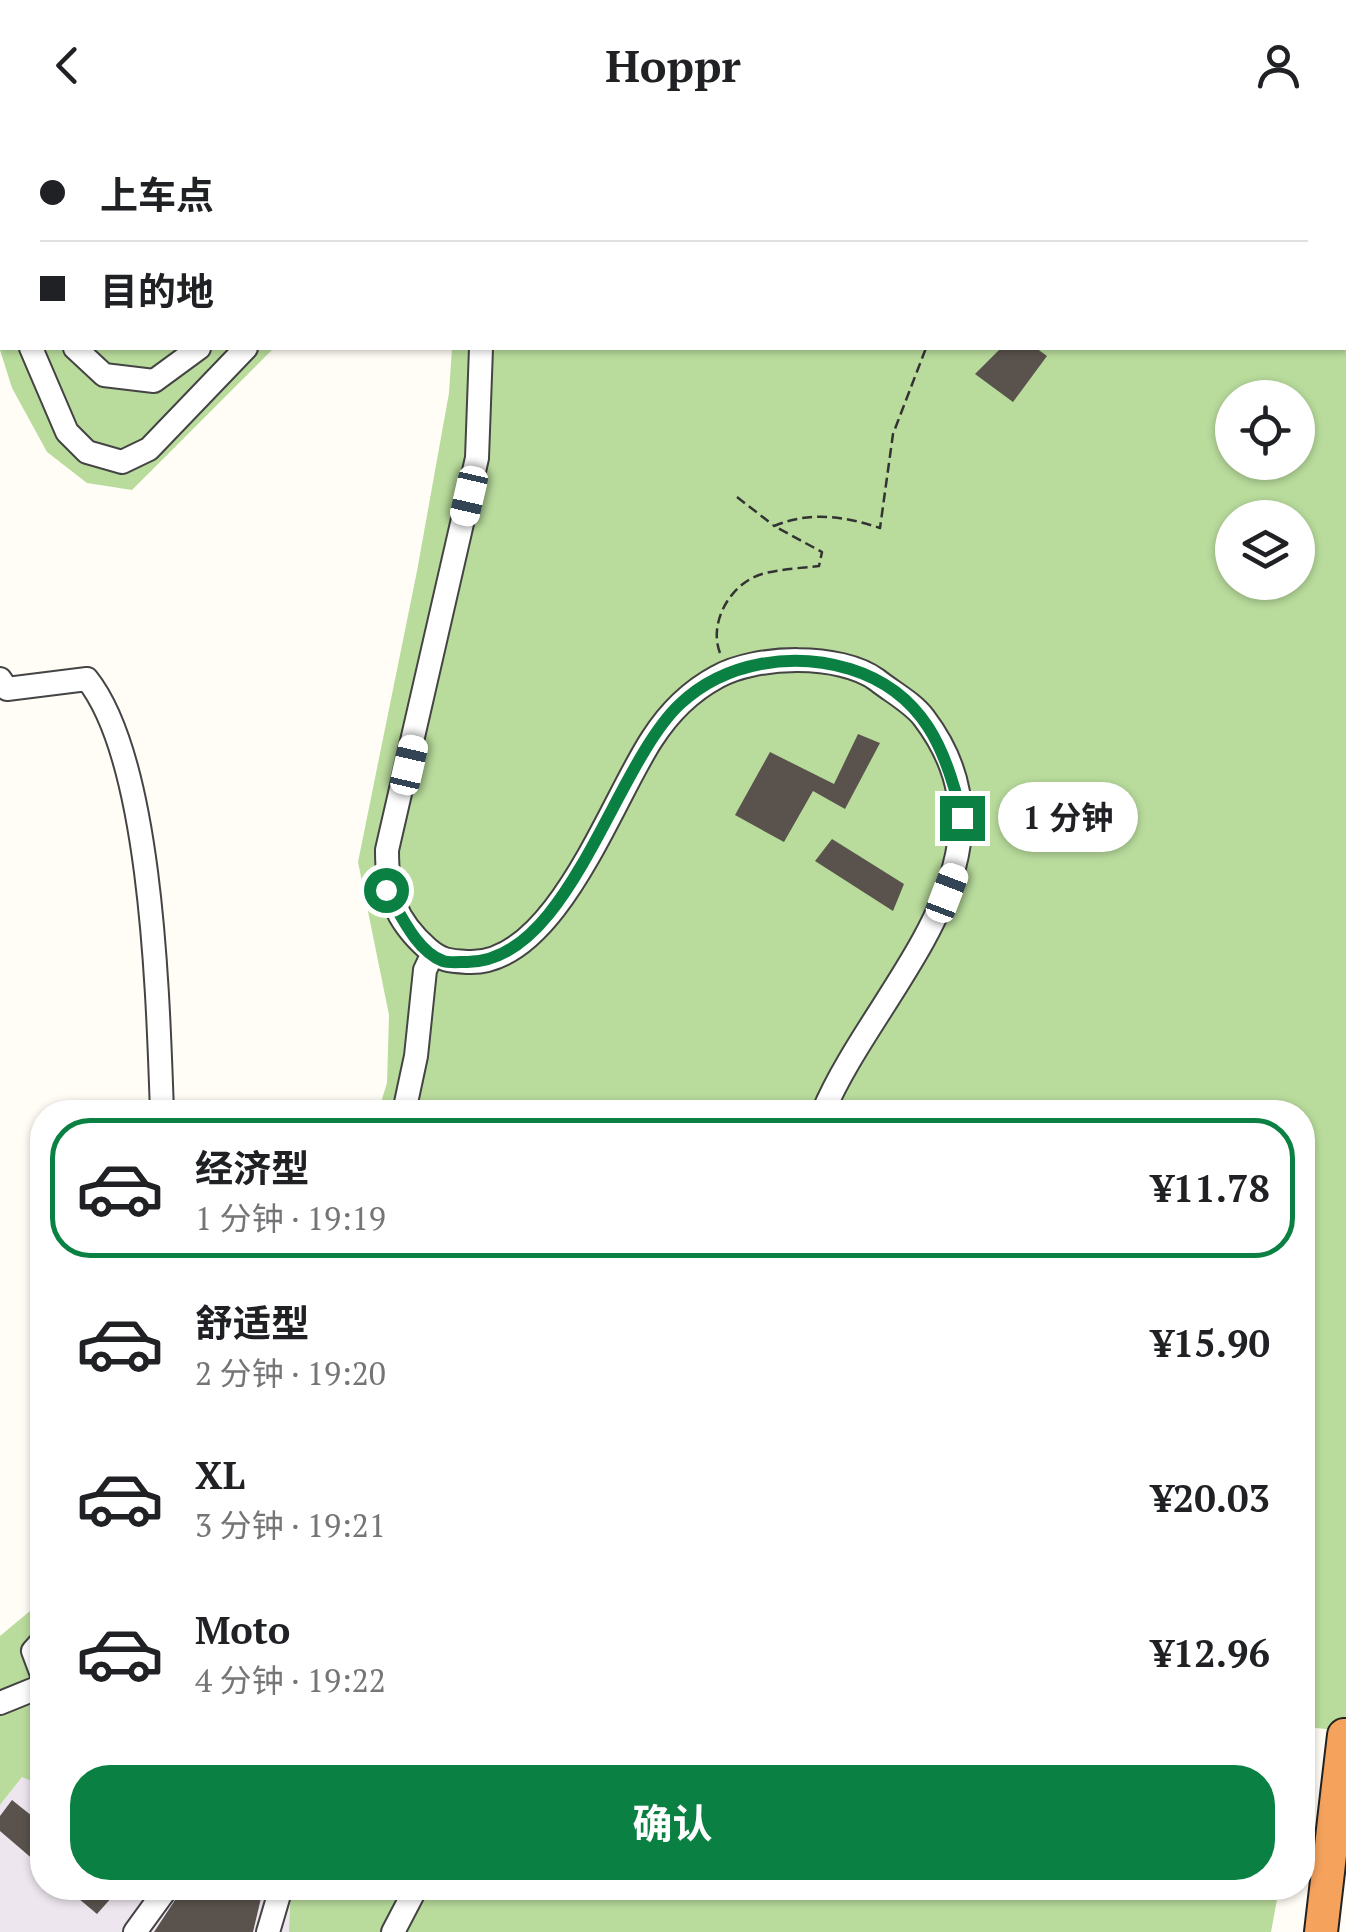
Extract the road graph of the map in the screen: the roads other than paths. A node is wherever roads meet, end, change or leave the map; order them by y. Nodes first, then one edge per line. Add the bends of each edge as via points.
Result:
1 (33, 350) edge
2 (77, 350) edge
3 (197, 350) edge
4 (244, 350) edge
5 (481, 350) edge
6 (0, 679) edge
7 (433, 953) junction
8 (162, 1100) edge
9 (407, 1100) edge
10 (830, 1100) edge
11 (30, 1691) edge
12 (0, 1703) edge
13 (1344, 1735) edge
14 (158, 1900) edge
15 (276, 1900) edge
16 (409, 1900) edge
17 (135, 1932) edge
18 (268, 1932) edge
19 (392, 1932) edge
20 (1321, 1932) edge

1 - 4 street via 67,432 87,452 122,462 149,449
2 - 3 street via 104,375 154,381
5 - 7 street via 477,458 386,850 386,890 412,934
6 - 8 street via 8,689 87,680 108,705 134,802 158,978
7 - 9 street
7 - 10 street via 442,961 480,962 515,951 547,921 653,737 680,704 728,673 818,659 870,676 922,716 949,762 962,818 956,869 938,917
11 - 12 street
13 - 20 highway
14 - 17 street
15 - 18 street
16 - 19 street

